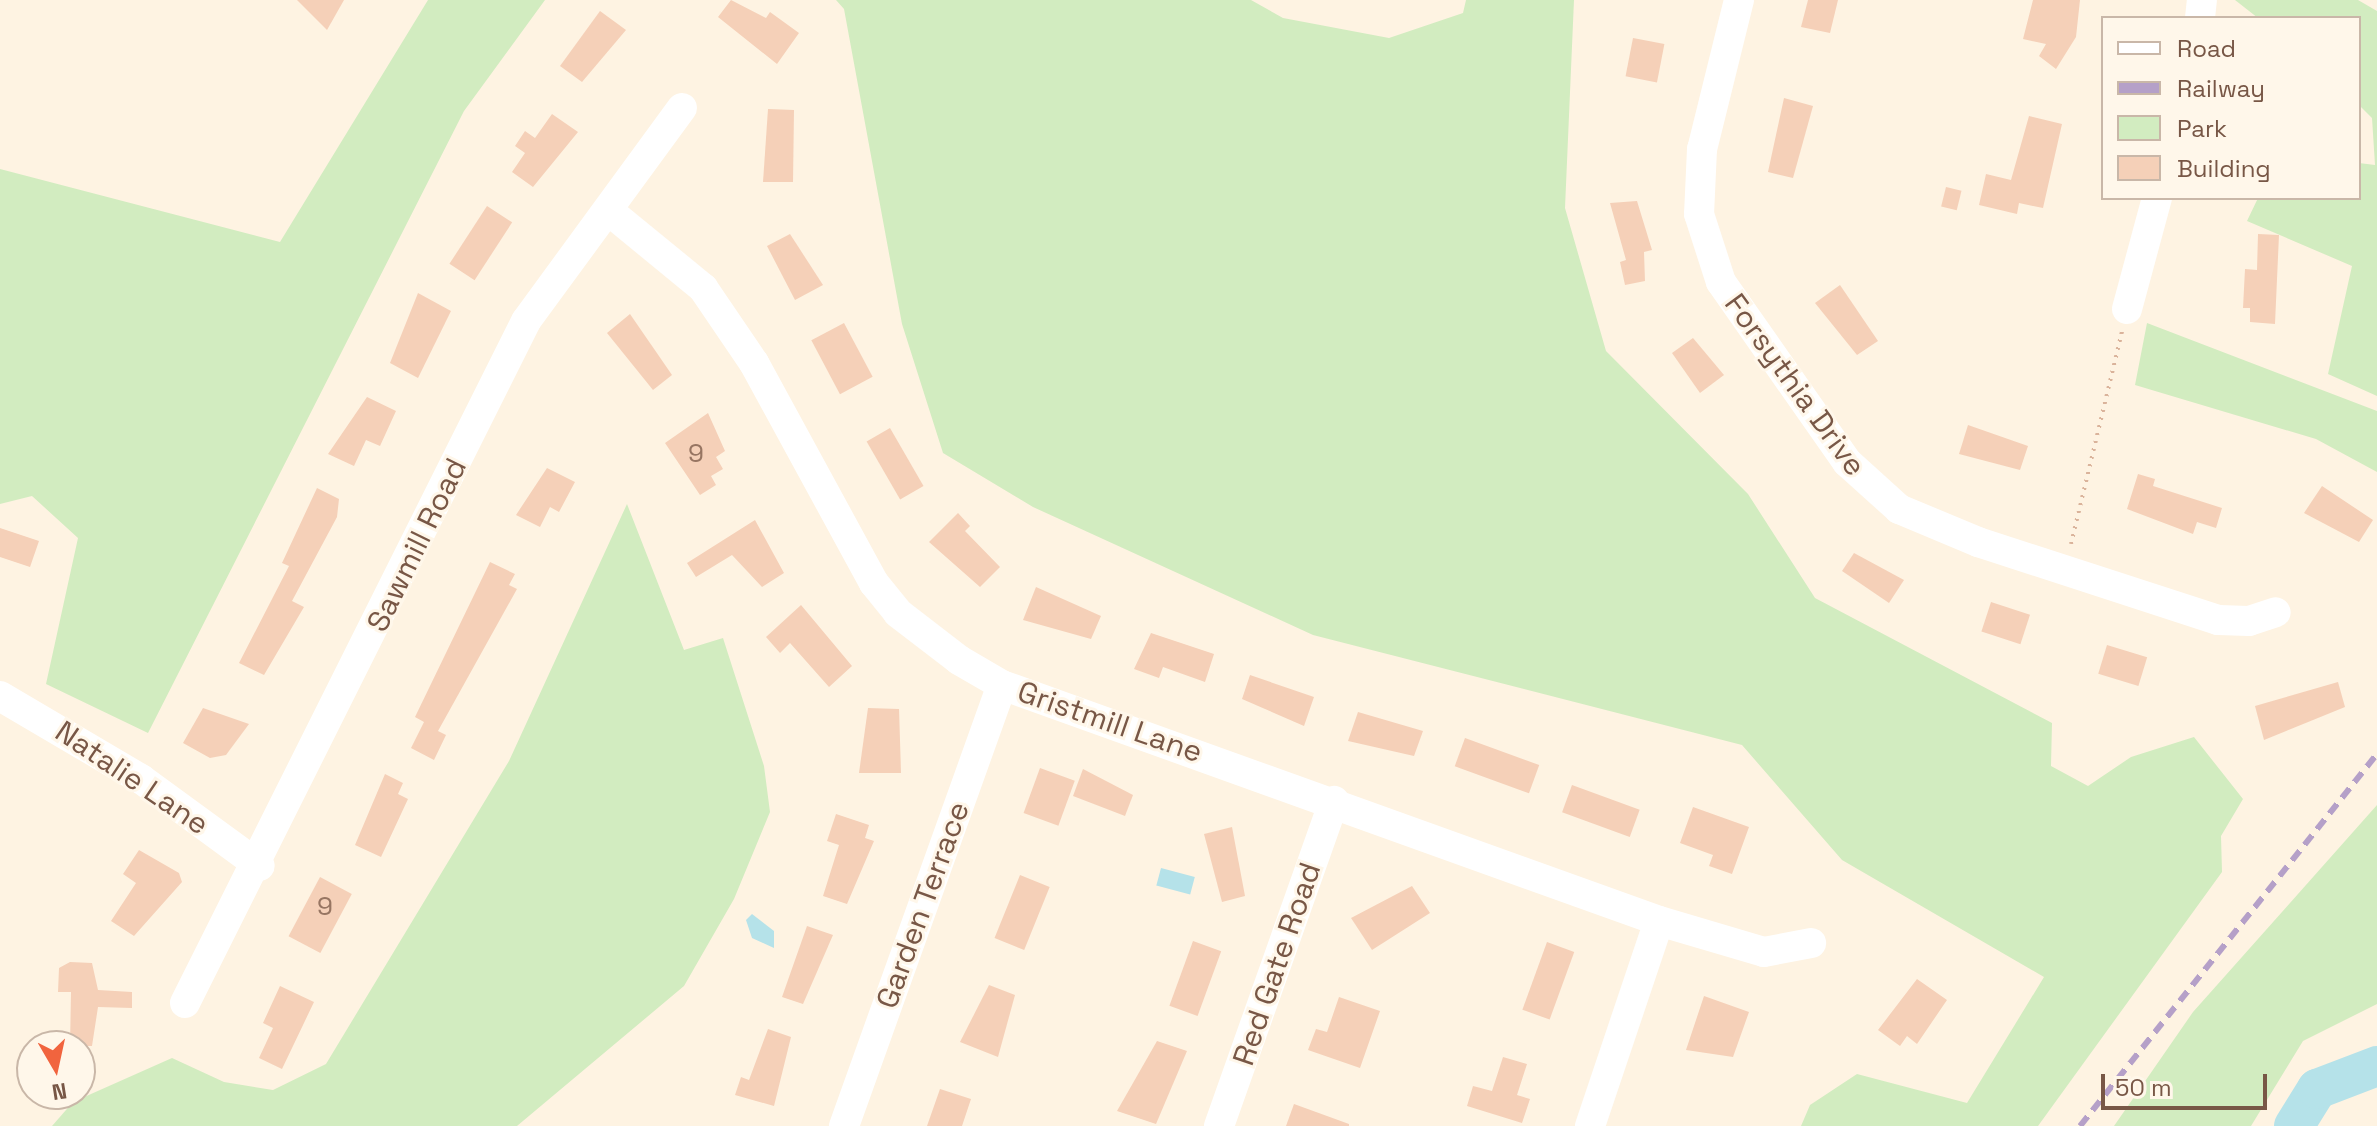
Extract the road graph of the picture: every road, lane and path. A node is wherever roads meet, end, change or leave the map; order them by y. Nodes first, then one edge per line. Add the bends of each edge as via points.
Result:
1 (1739, 0) edge
2 (682, 108) dead end
3 (2156, 200) edge
4 (609, 211) junction
5 (2127, 309) joint
6 (2065, 570) junction
7 (2276, 612) dead end
8 (1002, 685) junction
9 (0, 696) edge
10 (1334, 801) junction
11 (260, 866) junction
12 (1659, 921) junction
13 (1811, 943) dead end
14 (185, 1003) dead end
15 (844, 1126) edge
16 (1219, 1126) edge
17 (1590, 1126) edge

1 - 6 street, Forsythia Drive via 1698,181 1699,214 1721,282 1847,462 1881,496 1945,530
2 - 4 street, Sawmill Road
3 - 5 street
4 - 8 street, Gristmill Lane via 677,263 732,326 852,551 898,613
4 - 11 street, Sawmill Road via 526,321
5 - 6 path
6 - 7 street, Forsythia Drive via 2218,620 2249,621
8 - 10 street, Gristmill Lane
8 - 15 street, Garden Terrace
9 - 11 street, Natalie Lane via 128,770
10 - 12 street, Gristmill Lane
10 - 16 street, Red Gate Road
11 - 14 street, Sawmill Road
12 - 13 street, Gristmill Lane via 1764,952
12 - 17 street

